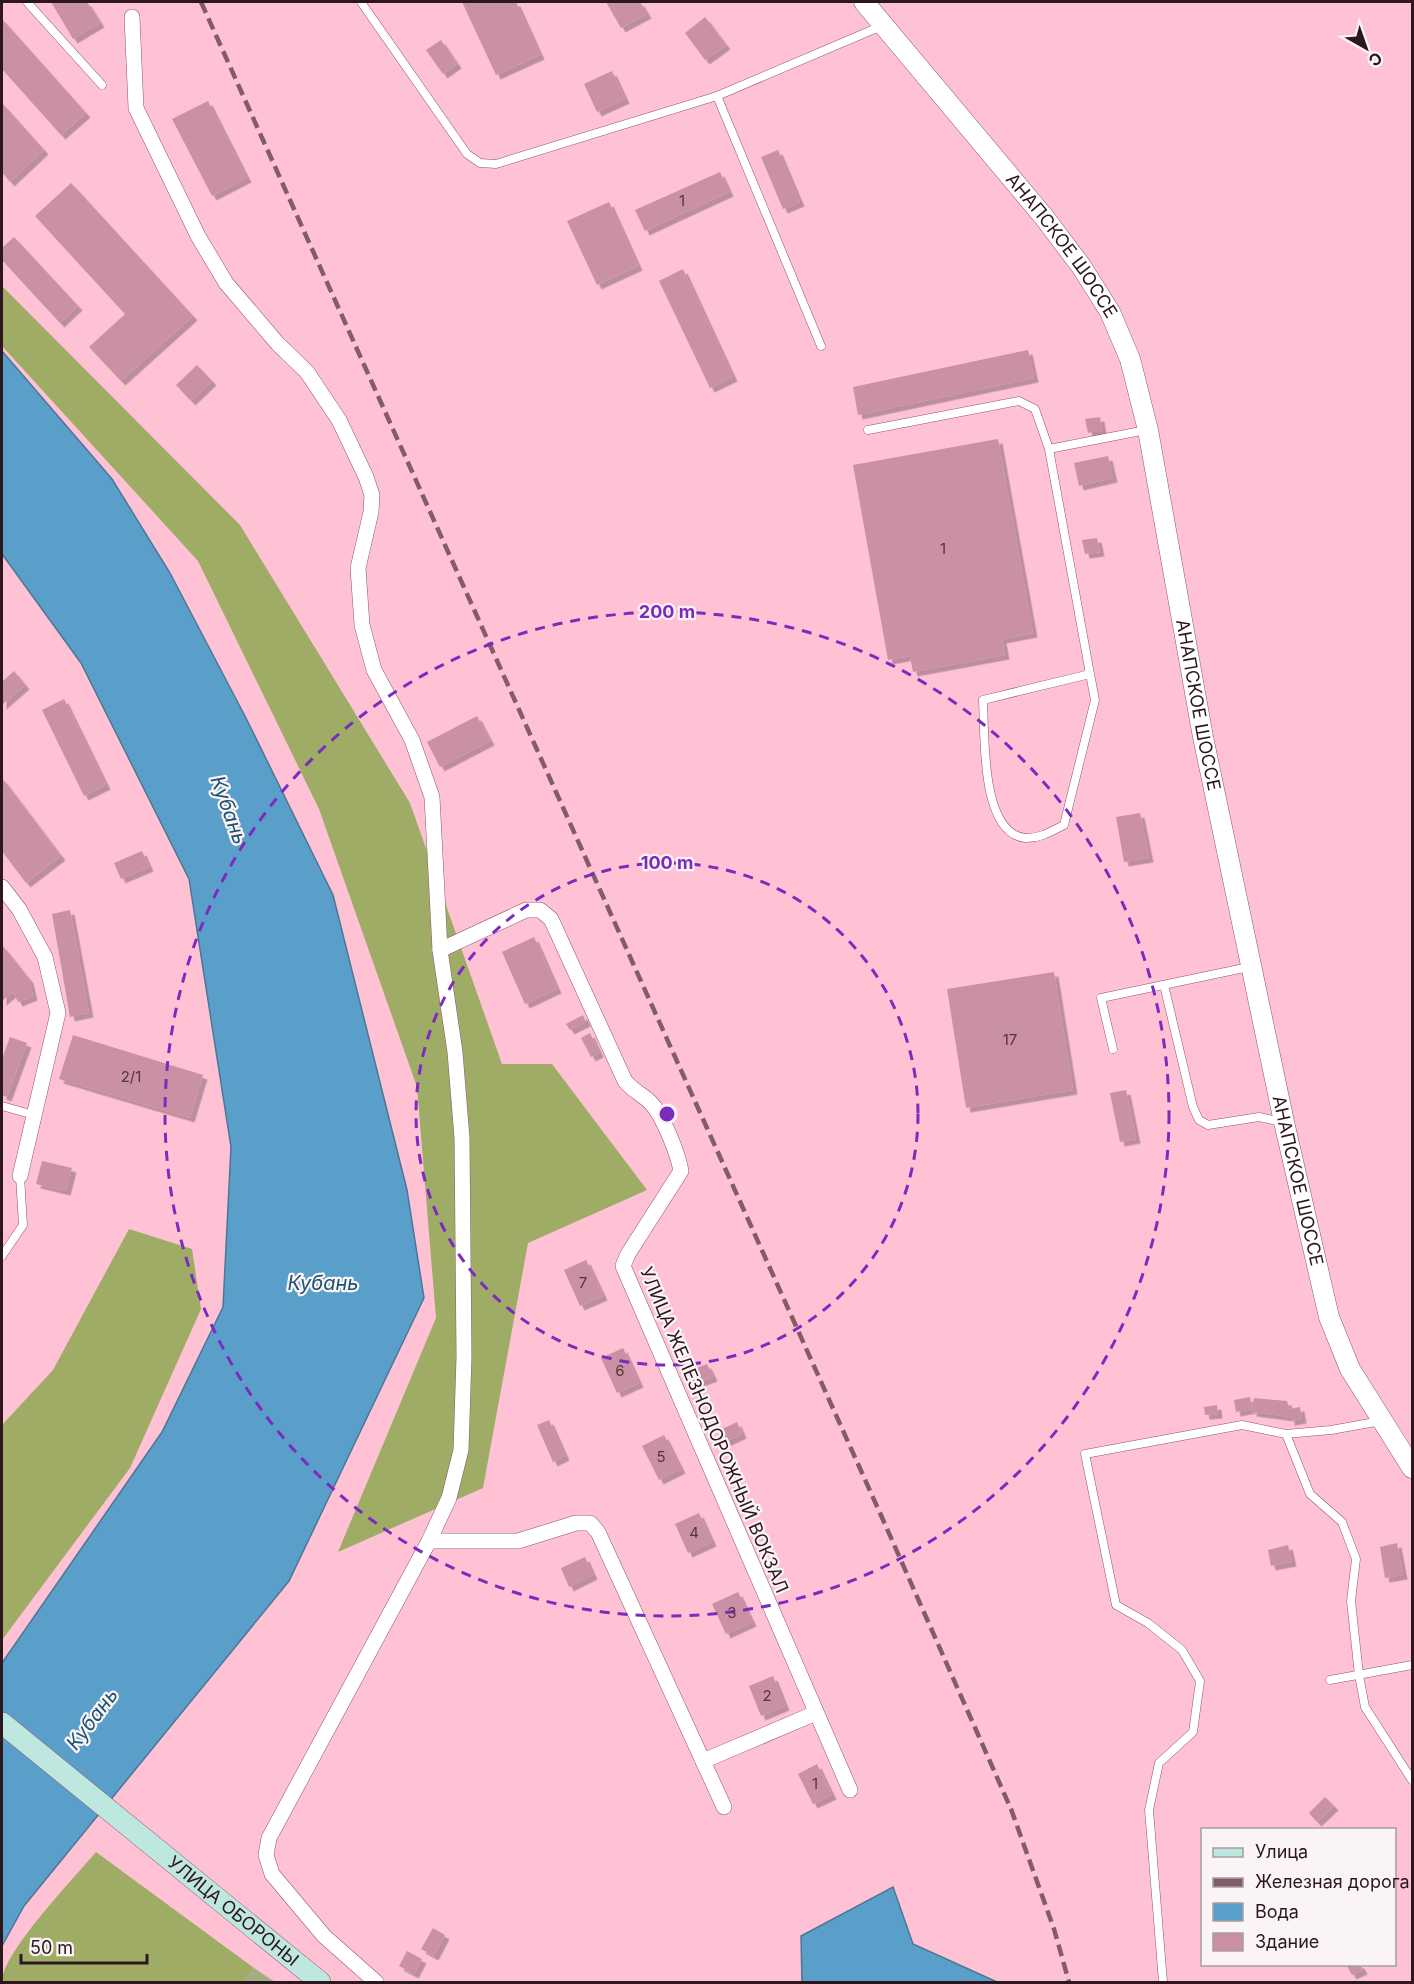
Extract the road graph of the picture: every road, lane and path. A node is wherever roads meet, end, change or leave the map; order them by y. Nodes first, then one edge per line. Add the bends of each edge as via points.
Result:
1 (27, 2) edge
2 (361, 2) edge
3 (864, 2) edge
4 (132, 17) dead end
5 (885, 25) junction
6 (102, 85) dead end
7 (717, 96) junction
8 (821, 346) dead end
9 (868, 430) dead end
10 (1148, 430) junction
11 (1049, 449) junction
12 (1090, 674) junction
13 (2, 888) edge
14 (440, 950) junction
15 (1251, 967) junction
16 (1164, 985) junction
17 (1113, 1049) dead end
18 (2, 1106) edge
19 (34, 1115) junction
20 (1284, 1122) junction
21 (21, 1176) joint
22 (2, 1256) edge
23 (1382, 1420) junction
24 (1286, 1434) junction
25 (1413, 1468) edge
26 (429, 1541) junction
27 (1413, 1665) edge
28 (1359, 1675) junction
29 (1330, 1680) dead end
30 (816, 1713) junction
31 (2, 1723) edge
32 (703, 1761) junction
33 (1413, 1780) edge
34 (850, 1790) dead end
35 (724, 1807) dead end
36 (320, 1983) edge
37 (376, 1983) edge
38 (1163, 1983) edge

1 - 6 lane
2 - 7 lane via 467,154 480,163 496,164
3 - 5 street, АНАПСКОЕ ШОССЕ
4 - 14 street via 136,108 198,236 226,283 307,372 339,420 372,495 358,568 362,625 374,670 412,740 432,797
5 - 7 lane
5 - 10 street, АНАПСКОЕ ШОССЕ via 1081,266 1110,312 1130,359
7 - 8 lane
9 - 11 lane via 1019,402 1035,409
10 - 11 lane
10 - 15 street, АНАПСКОЕ ШОССЕ via 1203,736
11 - 12 lane
12 - 12 lane via 1095,700 1064,825 1046,835 1024,838 1006,828 990,800 983,700
13 - 19 street via 20,909 45,957 58,1013
14 - 26 street via 455,1052 462,1138 464,1358 460,1450 449,1498
14 - 30 street, УЛИЦА ЖЕЛЕЗНОДОРОЖНЫЙ ВОКЗАЛ via 526,910 540,910 551,918 625,1081 658,1112 681,1171 623,1266
15 - 16 lane
15 - 20 street, АНАПСКОЕ ШОССЕ
16 - 17 lane via 1101,998
16 - 20 lane via 1192,1107 1199,1120 1208,1125 1259,1117
18 - 19 lane
19 - 21 street
20 - 23 street, АНАПСКОЕ ШОССЕ via 1329,1317 1350,1369
21 - 22 lane via 23,1225
23 - 24 lane
23 - 25 street, АНАПСКОЕ ШОССЕ
24 - 28 lane via 1310,1494 1342,1522 1356,1559 1351,1601
24 - 38 lane via 1242,1425 1085,1454 1116,1605 1148,1623 1182,1650 1200,1681 1193,1732 1159,1763 1149,1810
26 - 32 street via 518,1541 576,1523 590,1523 598,1532
26 - 37 street via 269,1838 266,1855 272,1874 324,1936
27 - 28 lane
28 - 29 lane
28 - 33 lane via 1365,1707
30 - 32 street
30 - 34 street, УЛИЦА ЖЕЛЕЗНОДОРОЖНЫЙ ВОКЗАЛ
31 - 36 main road, УЛИЦА ОБОРОНЫ
32 - 35 street

